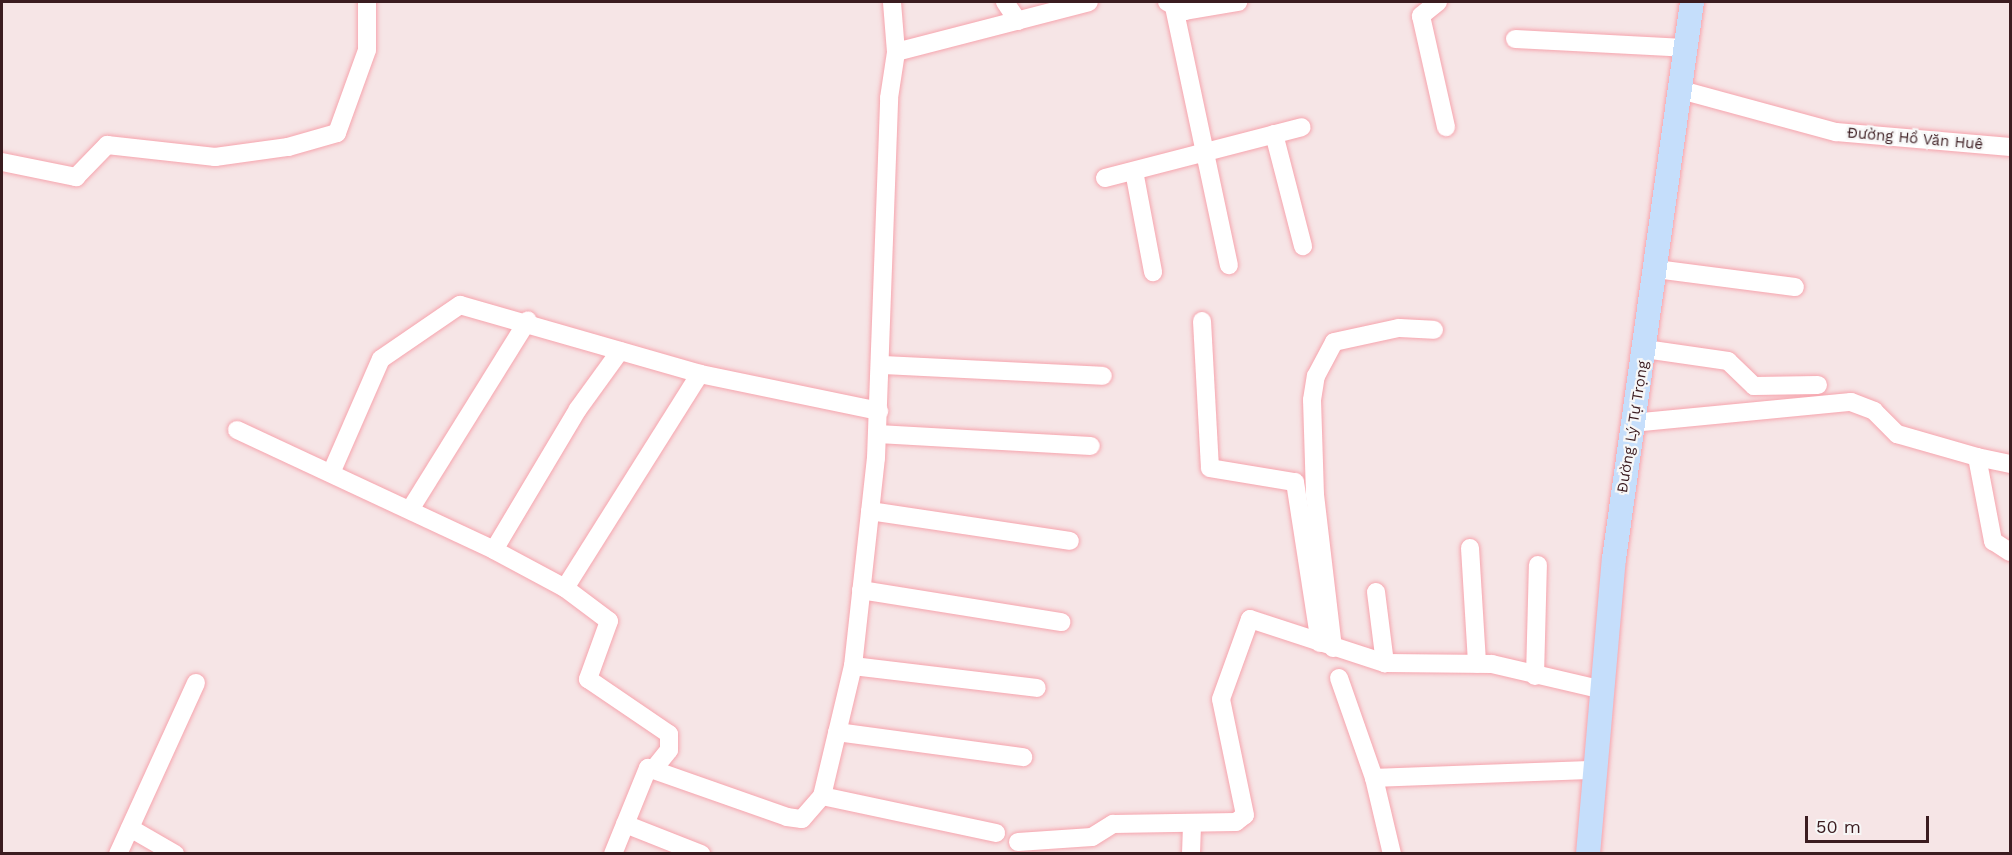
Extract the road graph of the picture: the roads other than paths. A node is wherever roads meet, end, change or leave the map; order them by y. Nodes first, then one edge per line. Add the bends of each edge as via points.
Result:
1 (367, 2) edge
2 (892, 2) edge
3 (1005, 2) edge
4 (1089, 2) edge
5 (1238, 2) edge
6 (1438, 2) edge
7 (1692, 2) edge
8 (1171, 4) edge
9 (1018, 21) junction
10 (1515, 39) dead end
11 (1685, 48) junction
12 (896, 52) junction
13 (1681, 90) junction
14 (1446, 127) dead end
15 (1302, 128) dead end
16 (1274, 134) junction
17 (2010, 147) edge
18 (1203, 153) junction
19 (2, 162) edge
20 (1134, 171) junction
21 (1105, 178) dead end
22 (1303, 246) dead end
23 (1229, 265) dead end
24 (1656, 269) junction
25 (1154, 272) dead end
26 (1795, 287) dead end
27 (528, 321) junction
28 (1202, 321) dead end
29 (1434, 330) dead end
30 (1645, 349) junction
31 (620, 351) junction
32 (882, 365) junction
33 (700, 374) junction
34 (1103, 376) dead end
35 (1818, 385) dead end
36 (879, 411) junction
37 (1632, 423) junction
38 (237, 430) dead end
39 (878, 434) junction
40 (1091, 446) dead end
41 (1977, 457) junction
42 (2010, 464) edge
43 (332, 471) junction
44 (411, 508) junction
45 (870, 510) junction
46 (1070, 541) dead end
47 (1470, 548) dead end
48 (494, 550) junction
49 (2010, 552) edge
50 (1538, 565) dead end
51 (565, 588) junction
52 (861, 590) junction
53 (1376, 592) dead end
54 (1061, 622) dead end
55 (1327, 645) junction
56 (1385, 663) junction
57 (1477, 664) junction
58 (853, 666) junction
59 (1535, 676) junction
60 (1339, 678) dead end
61 (196, 683) dead end
62 (1037, 688) dead end
63 (1603, 690) junction
64 (837, 732) junction
65 (1023, 757) dead end
66 (655, 767) junction
67 (1594, 770) junction
68 (1374, 778) junction
69 (822, 796) junction
70 (1192, 823) junction
71 (625, 824) junction
72 (130, 828) junction
73 (996, 833) dead end
74 (1018, 842) dead end
75 (118, 854) edge
76 (175, 854) edge
77 (613, 854) edge
78 (701, 854) edge
79 (1191, 854) edge
80 (1392, 854) edge
81 (1588, 854) edge

1 - 19 street via 367,50 337,133 288,147 215,157 107,145 76,177
2 - 12 street
3 - 9 street
4 - 9 street
5 - 8 street via 1185,12
6 - 14 street via 1421,16
7 - 11 main road, Đường Lý Tự Trọng
8 - 18 street
9 - 12 street
10 - 11 street
11 - 13 main road, Đường Lý Tự Trọng
12 - 32 street via 889,98
13 - 17 street, Đường Hồ Văn Huê via 1836,132
13 - 24 main road, Đường Lý Tự Trọng
15 - 16 street
16 - 18 street
16 - 22 street
18 - 20 street
18 - 23 street
20 - 21 street
20 - 25 street
24 - 26 street
24 - 30 main road, Đường Lý Tự Trọng
27 - 31 street
27 - 43 street via 460,305 399,343 381,359
27 - 44 street
28 - 55 street via 1210,468 1295,482
29 - 55 street via 1399,328 1334,342 1316,376 1312,400 1315,495
30 - 35 street via 1728,361 1754,386
30 - 37 main road, Đường Lý Tự Trọng
31 - 33 street
31 - 48 street via 578,409
32 - 34 street
32 - 36 street
33 - 36 street
33 - 51 street
36 - 39 street
37 - 41 street via 1851,402 1879,415 1897,434
37 - 63 main road, Đường Lý Tự Trọng
38 - 43 street
39 - 40 street
39 - 45 street
41 - 42 street
41 - 49 street via 1993,541
43 - 44 street
44 - 48 street
45 - 46 street
45 - 52 street
47 - 57 street
48 - 51 street
50 - 59 street
51 - 66 street via 609,621 588,679 669,734 669,750
52 - 54 street
52 - 58 street
53 - 56 street
55 - 56 street
55 - 70 street via 1256,619 1245,627 1221,699 1245,815 1236,822
56 - 57 street
57 - 59 street
58 - 62 street
58 - 64 street
59 - 63 street
60 - 68 street
61 - 72 street
63 - 67 main road, Đường Lý Tự Trọng
64 - 65 street
64 - 69 street
66 - 69 street via 787,817 802,819
66 - 71 street via 645,774
67 - 68 street
67 - 81 main road, Đường Lý Tự Trọng
68 - 80 street
69 - 73 street
70 - 74 street via 1113,824 1092,837
70 - 79 street
71 - 77 street
71 - 78 street
72 - 75 street
72 - 76 street

